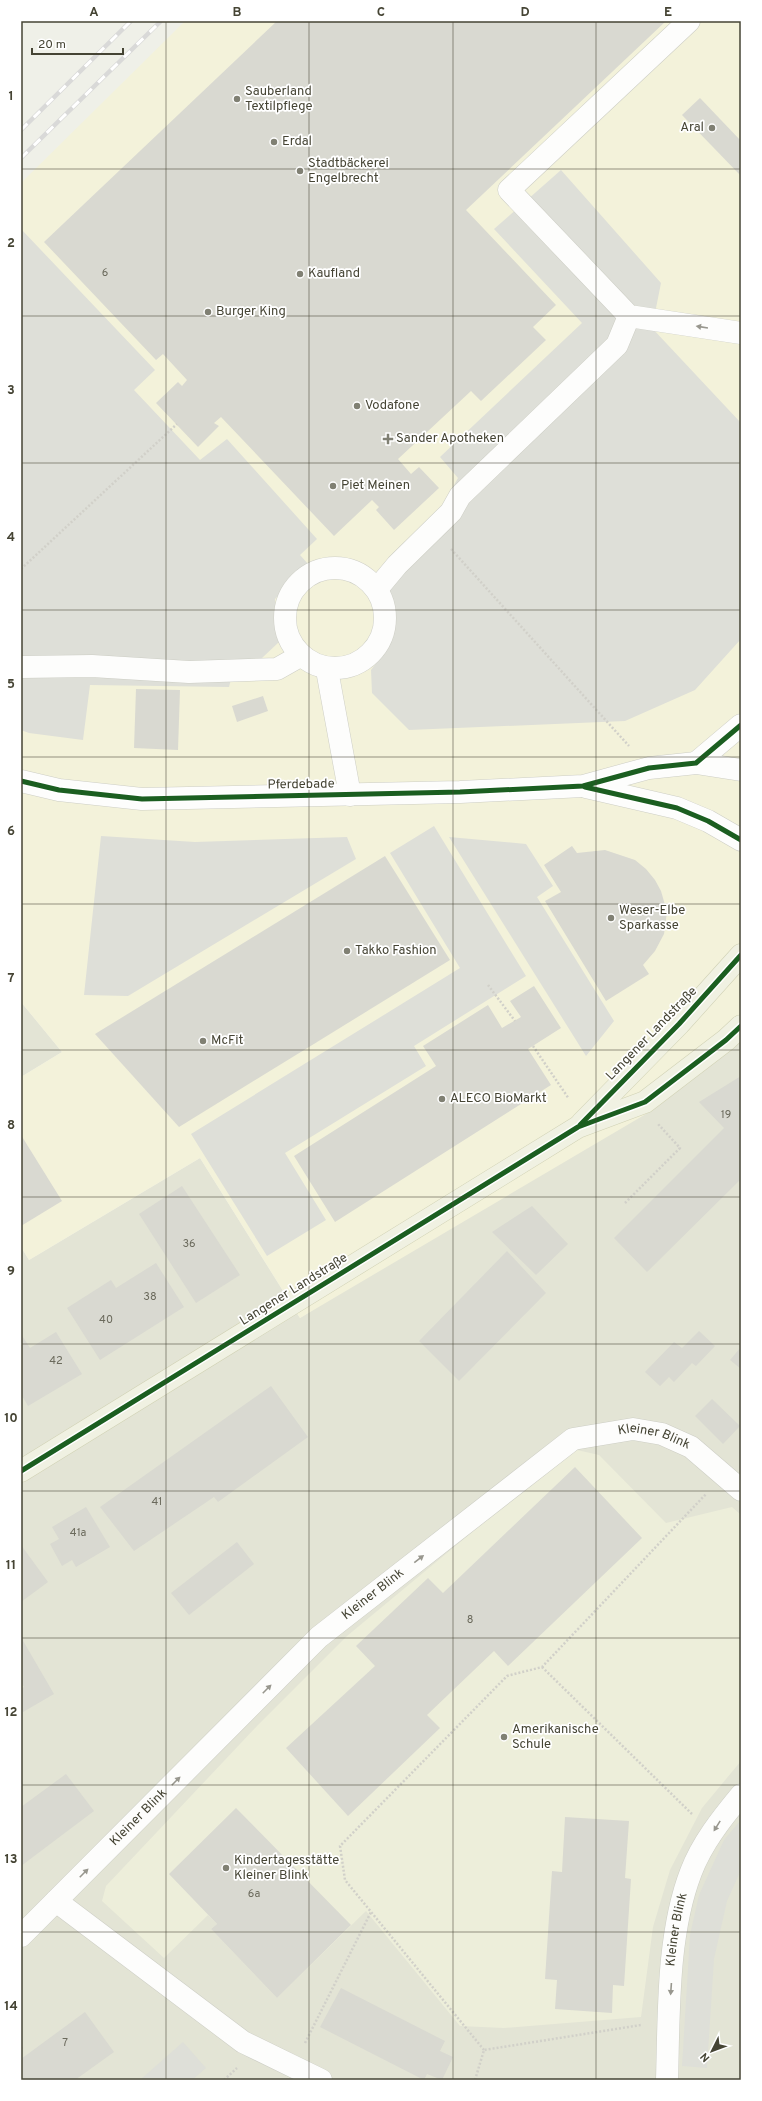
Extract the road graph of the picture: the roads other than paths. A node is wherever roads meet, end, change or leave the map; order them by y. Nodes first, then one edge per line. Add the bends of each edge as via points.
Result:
1 (688, 21) edge
2 (629, 316) junction
3 (741, 333) edge
4 (377, 589) junction
5 (300, 656) junction
6 (21, 667) edge
7 (327, 670) junction
8 (741, 725) edge
9 (696, 763) junction
10 (741, 770) edge
11 (21, 781) edge
12 (583, 786) junction
13 (350, 795) junction
14 (741, 840) edge
15 (741, 955) edge
16 (741, 1026) edge
17 (581, 1124) junction
18 (21, 1472) edge
19 (741, 1490) edge
20 (741, 1795) edge
21 (56, 1901) junction
22 (21, 1936) edge
23 (322, 2080) edge
24 (667, 2080) edge

1 - 2 street via 510,190
3 -> 2 street
2 - 4 street via 618,344 460,496 451,512 397,565
4 - 5 street via 357,572 330,566 300,580 286,602 284,627
4 - 7 street via 386,618 379,646 357,666
5 - 6 street via 277,669 189,672 92,666
5 - 7 street
7 - 13 street
8 - 9 street
9 - 10 street, Pferdebade
9 - 12 street, Pferdebade via 649,768
11 - 13 street, Pferdebade via 58,790 142,799
12 - 13 street, Pferdebade
12 - 14 street, Pferdebade via 677,808 708,821
15 - 17 main road, Langener Landstraße via 679,1024
16 - 17 main road, Langener Landstraße via 726,1040 639,1104
17 - 18 main road, Langener Landstraße
21 -> 19 street, Kleiner Blink via 319,1637 573,1439 633,1429 662,1434 691,1447
20 -> 24 street, Kleiner Blink via 718,1823 692,1871 674,1937
21 - 22 street, Kleiner Blink
21 - 23 street via 242,2042

